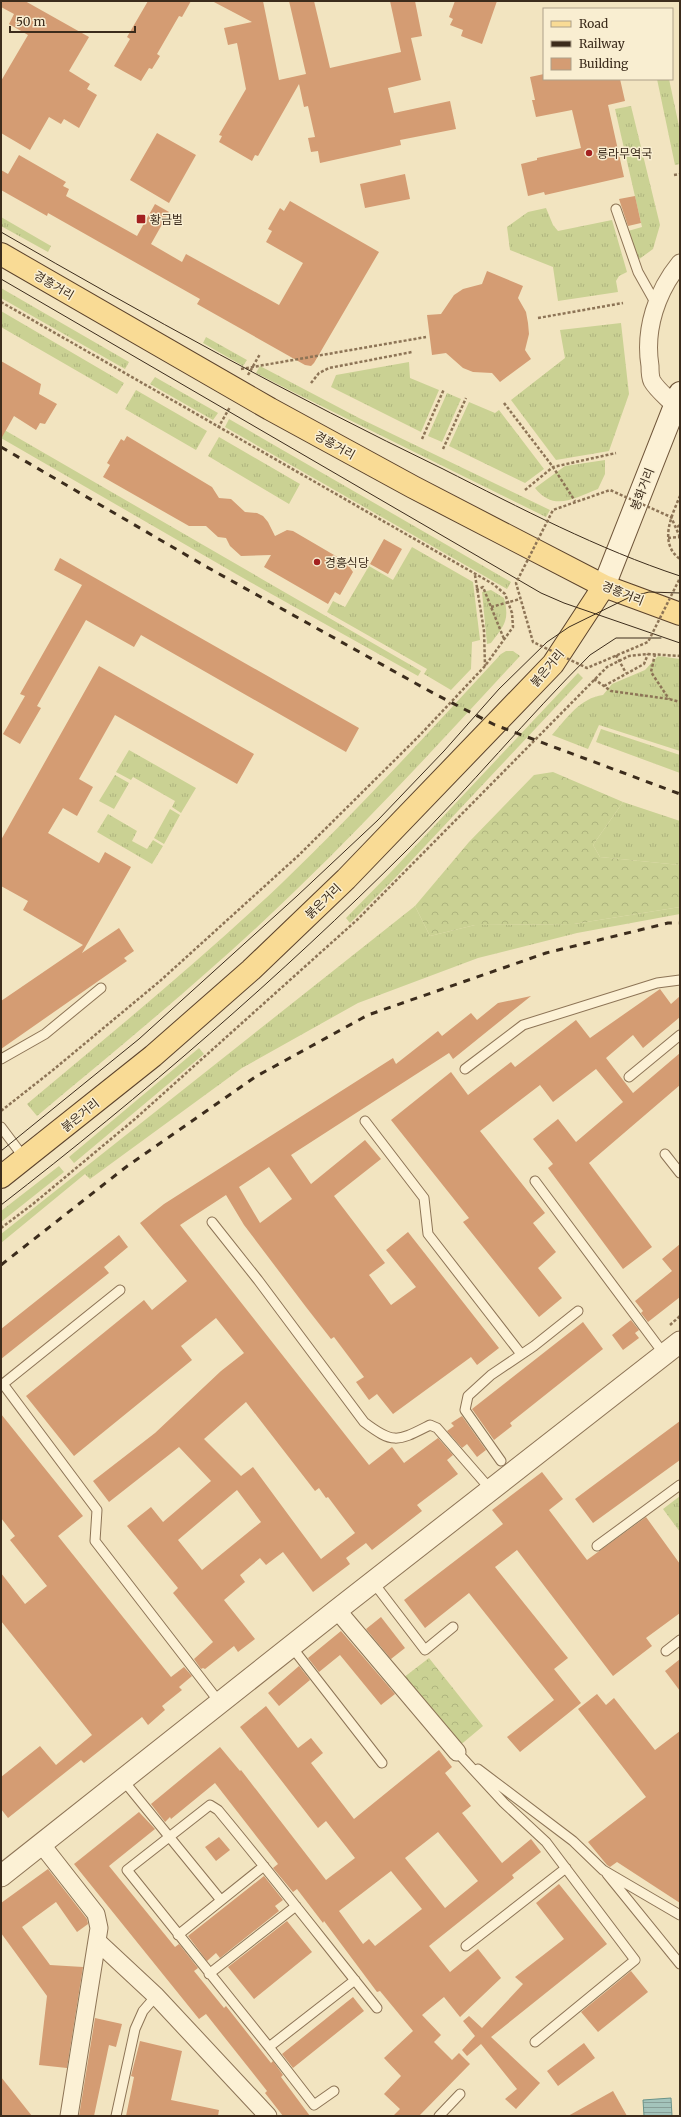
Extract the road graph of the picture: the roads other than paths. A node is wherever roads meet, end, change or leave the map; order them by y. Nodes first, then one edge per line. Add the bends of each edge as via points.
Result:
1 (616, 209) dead end
2 (1, 254) edge
3 (680, 263) edge
4 (656, 304) junction
5 (678, 402) edge
6 (604, 586) junction
7 (680, 614) edge
8 (680, 980) edge
9 (101, 988) dead end
10 (680, 1035) edge
11 (1, 1059) edge
12 (465, 1069) dead end
13 (629, 1077) dead end
14 (365, 1121) dead end
15 (1, 1126) edge
16 (665, 1154) dead end
17 (24, 1159) junction
18 (680, 1173) edge
19 (1, 1177) edge
20 (535, 1180) dead end
21 (212, 1222) dead end
22 (120, 1290) dead end
23 (578, 1311) dead end
24 (672, 1348) edge
25 (522, 1354) junction
26 (501, 1462) dead end
27 (680, 1484) edge
28 (491, 1490) junction
29 (597, 1546) dead end
30 (373, 1582) junction
31 (337, 1610) junction
32 (453, 1627) dead end
33 (680, 1640) edge
34 (291, 1646) junction
35 (666, 1651) dead end
36 (220, 1703) junction
37 (457, 1752) junction
38 (382, 1763) dead end
39 (123, 1780) junction
40 (169, 1837) junction
41 (42, 1845) junction
42 (264, 1866) junction
43 (566, 1868) junction
44 (603, 1870) junction
45 (1, 1876) edge
46 (220, 1900) junction
47 (296, 1906) junction
48 (680, 1915) edge
49 (178, 1935) junction
50 (98, 1942) junction
51 (466, 1946) dead end
52 (680, 1964) edge
53 (209, 1974) junction
54 (355, 1980) junction
55 (156, 1996) junction
56 (377, 2008) dead end
57 (536, 2042) dead end
58 (269, 2046) junction
59 (334, 2091) dead end
60 (460, 2094) dead end
61 (69, 2116) edge
62 (116, 2116) edge
63 (268, 2116) edge
64 (439, 2116) edge

1 - 4 lane via 638,272
2 - 6 main road, 경흥거리 via 270,409
3 - 4 street via 669,276
4 - 5 street via 649,333 648,357 652,380
5 - 6 main road, 봉화거리
6 - 7 main road, 경흥거리
6 - 17 main road, 붉은거리 via 554,664 352,873 251,970 153,1056
8 - 12 lane via 657,983 523,1025
9 - 11 lane via 45,1034
10 - 13 lane
14 - 25 lane via 424,1198 428,1234
15 - 17 lane
16 - 18 lane
17 - 19 main road, 붉은거리
20 - 24 lane
21 - 28 lane via 364,1422 380,1435 402,1439 430,1425 437,1428
22 - 36 lane via 3,1384 97,1510 95,1542
23 - 25 lane
24 - 28 street
25 - 26 lane via 491,1375 468,1396 465,1410
27 - 29 lane
28 - 30 street
30 - 31 street
30 - 32 lane via 426,1650
31 - 34 street
31 - 37 street
33 - 35 lane
34 - 36 street
34 - 38 lane
36 - 39 street
37 - 43 lane via 504,1803 546,1842
37 - 44 lane via 573,1841
39 - 40 lane
39 - 41 street
40 - 42 lane via 210,1805 218,1810
40 - 46 lane
40 - 49 lane via 127,1870
41 - 45 street
41 - 50 street via 96,1914
42 - 46 lane
42 - 47 lane
43 - 51 lane
43 - 57 lane via 635,1960
44 - 48 lane
44 - 52 lane
46 - 49 lane
47 - 53 lane
47 - 54 lane
49 - 53 lane
50 - 55 street
50 - 61 street
53 - 58 lane
54 - 56 lane
54 - 58 lane
55 - 62 lane via 143,2011 135,2029
55 - 63 street
58 - 59 lane via 314,2105
60 - 64 lane

